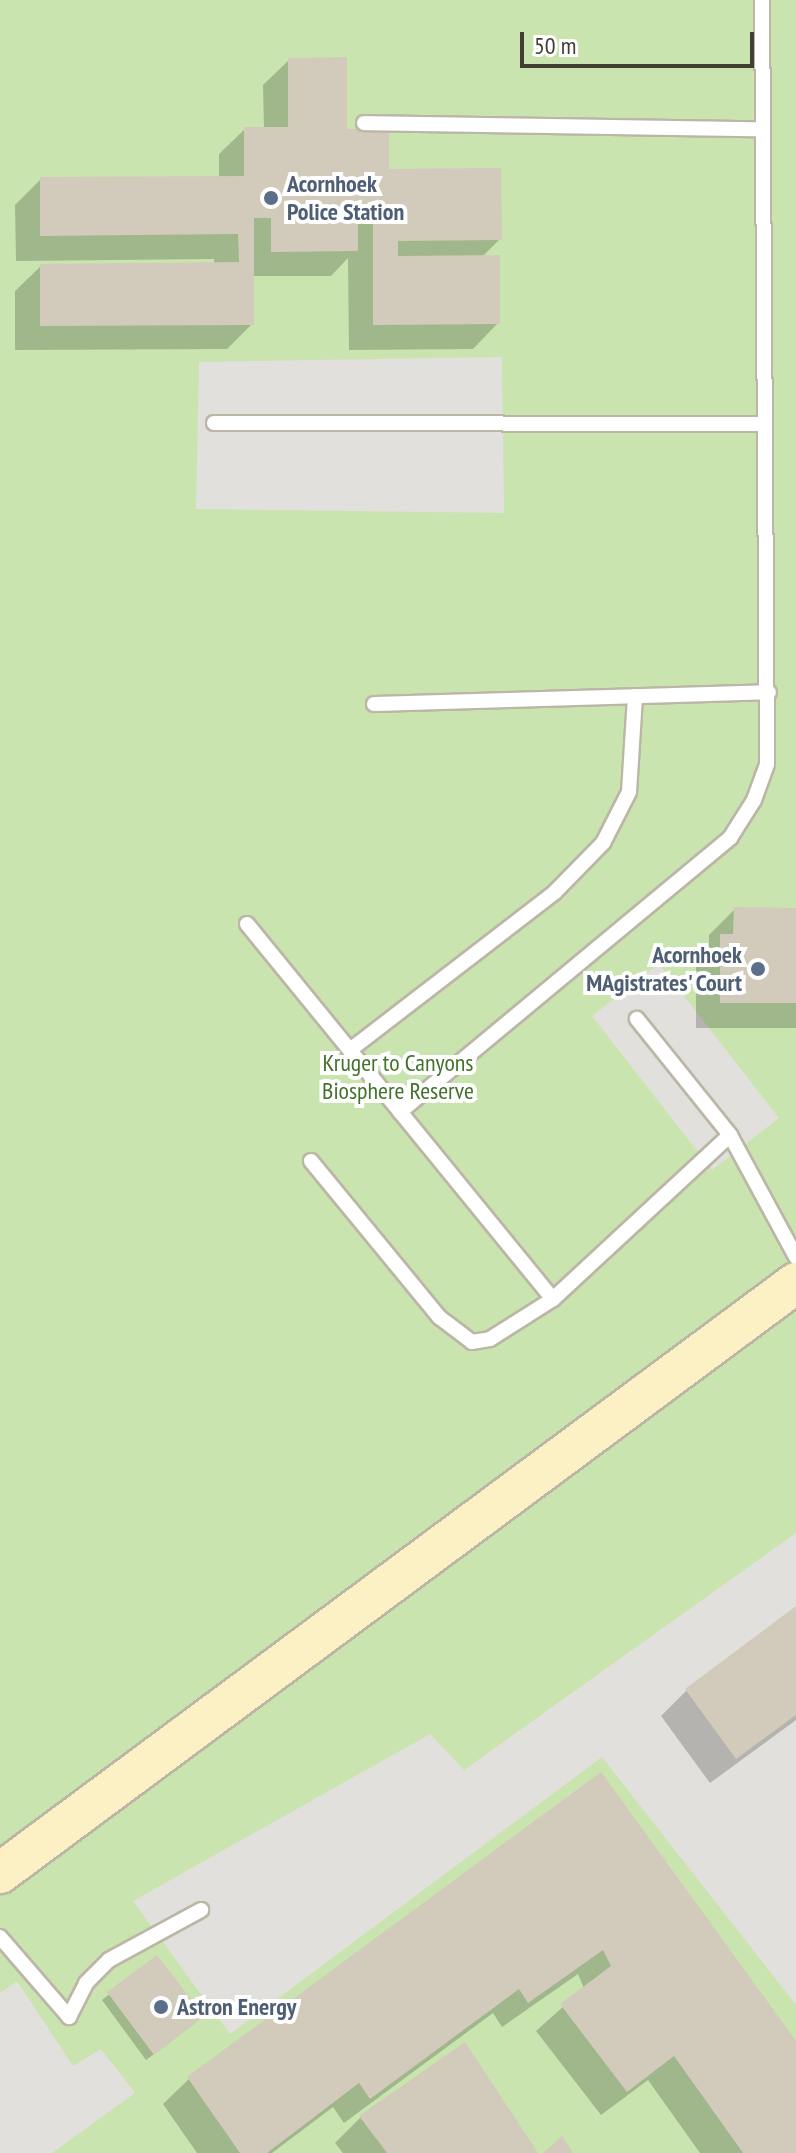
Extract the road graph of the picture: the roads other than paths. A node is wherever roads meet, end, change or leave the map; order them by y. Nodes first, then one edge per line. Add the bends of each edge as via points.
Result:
1 (762, 0) edge
2 (364, 123) dead end
3 (763, 129) junction
4 (214, 423) dead end
5 (764, 424) junction
6 (769, 692) junction
7 (635, 696) junction
8 (374, 704) dead end
9 (247, 924) dead end
10 (637, 1019) dead end
11 (350, 1050) junction
12 (400, 1112) junction
13 (730, 1135) junction
14 (311, 1161) dead end
15 (796, 1257) edge
16 (796, 1283) edge
17 (553, 1299) junction
18 (0, 1873) edge
19 (201, 1910) dead end
20 (0, 1937) edge

1 - 3 lane
2 - 3 lane
3 - 5 lane
4 - 5 lane
5 - 6 lane
6 - 7 lane
6 - 12 lane via 767,764 754,800 730,838
7 - 8 lane
7 - 11 lane via 629,792 603,843 555,892
9 - 11 lane
10 - 13 lane
11 - 12 lane
12 - 17 lane
13 - 15 lane
13 - 17 lane
14 - 17 lane via 439,1317 472,1342 490,1339
16 - 18 street
19 - 20 lane via 109,1960 86,1983 69,2017

